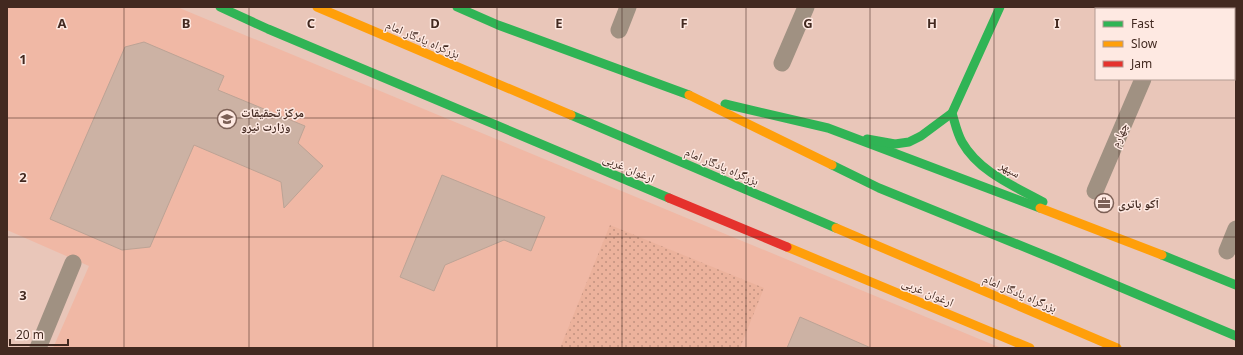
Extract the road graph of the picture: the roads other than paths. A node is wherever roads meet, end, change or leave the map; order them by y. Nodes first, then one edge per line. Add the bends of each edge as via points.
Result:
1 (220, 7) edge
2 (317, 7) edge
3 (457, 7) edge
4 (628, 7) edge
5 (806, 7) edge
6 (1000, 7) edge
7 (619, 30) dead end
8 (782, 63) dead end
9 (1142, 80) edge
10 (686, 94) junction
11 (952, 113) junction
12 (828, 128) junction
13 (1095, 192) dead end
14 (1080, 222) junction
15 (1236, 229) edge
16 (1227, 251) dead end
17 (73, 263) dead end
18 (1236, 285) edge
19 (1236, 336) edge
20 (38, 348) edge
21 (1030, 348) edge
22 (1117, 348) edge

1 - 21 main road, ارغوان غربی via 602,170
2 - 22 main road, بزرگراه یادگار امام
3 - 10 main road via 498,25
4 - 7 street
5 - 8 street
6 - 11 main road
9 - 13 street, چهارم
10 - 12 main road
10 - 19 main road via 879,188
11 - 12 main road via 921,136 909,142 895,144
11 - 14 main road, سپهر via 962,142 972,157 1006,181
12 - 14 main road
14 - 18 main road
15 - 16 street
17 - 20 street

